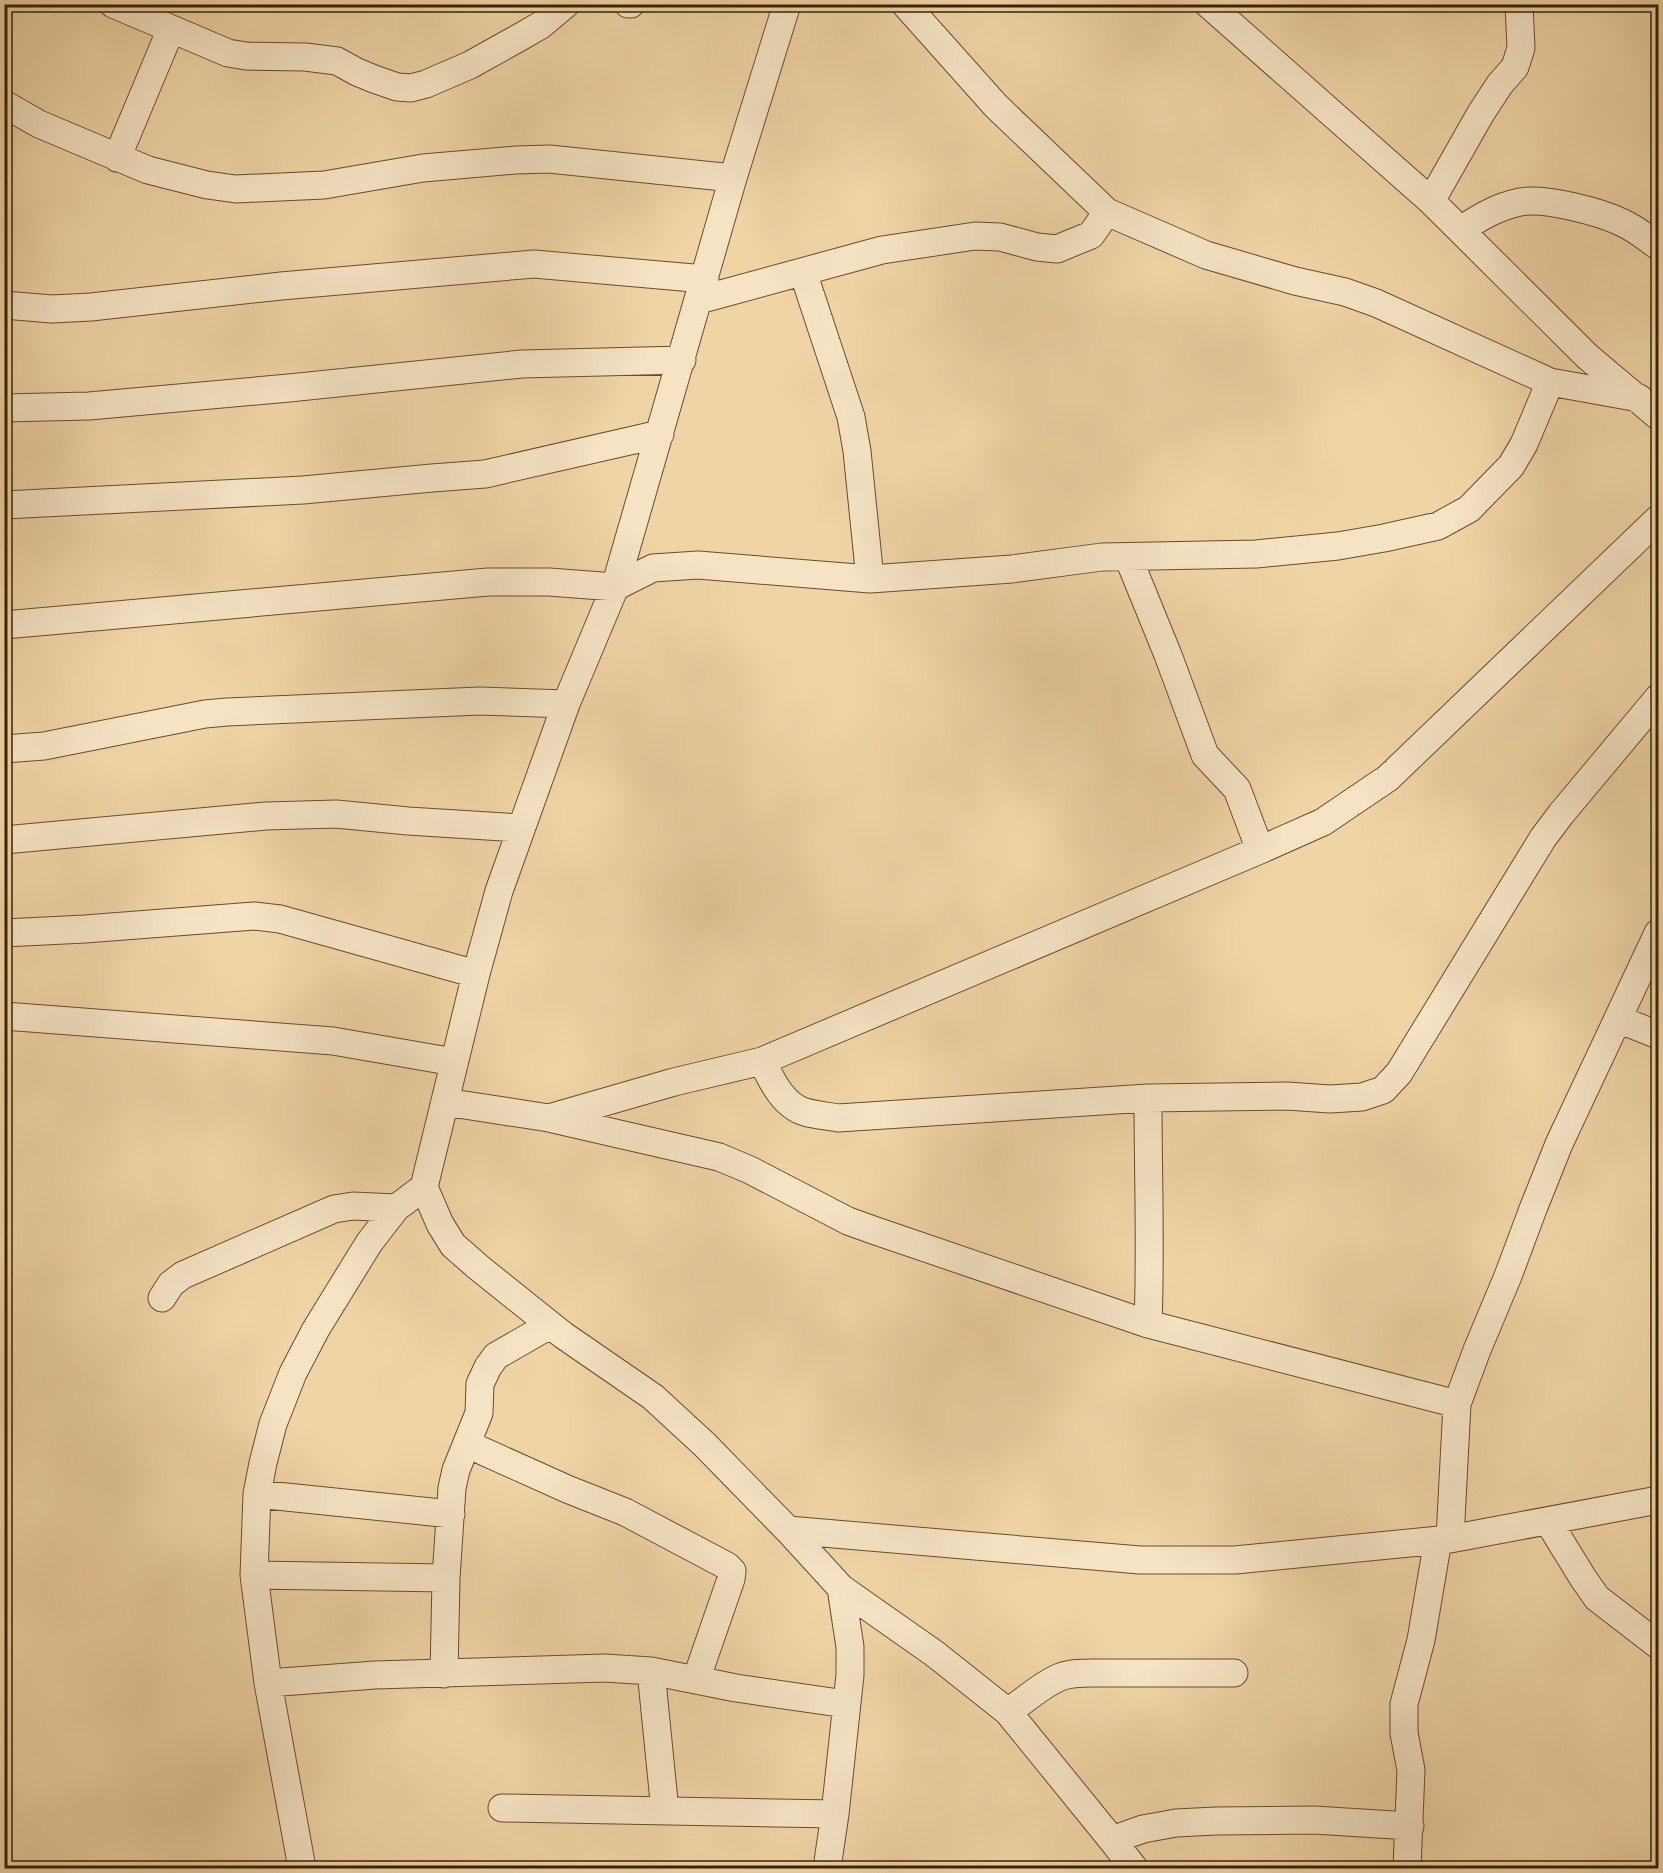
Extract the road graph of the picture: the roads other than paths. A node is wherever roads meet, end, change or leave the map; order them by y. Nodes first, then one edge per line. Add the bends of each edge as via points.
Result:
1 (113, 4) edge
2 (566, 4) edge
3 (787, 4) edge
4 (905, 4) edge
5 (1208, 4) edge
6 (1519, 4) edge
7 (171, 28) junction
8 (4, 104) edge
9 (117, 158) junction
10 (733, 178) junction
11 (1431, 201) junction
12 (1107, 212) junction
13 (1461, 230) junction
14 (1659, 246) edge
15 (803, 272) junction
16 (702, 289) junction
17 (4, 305) edge
18 (682, 360) junction
19 (1550, 382) junction
20 (1649, 407) edge
21 (4, 408) edge
22 (660, 434) junction
23 (4, 505) edge
24 (1659, 519) edge
25 (1128, 557) junction
26 (870, 579) junction
27 (615, 587) junction
28 (4, 625) edge
29 (1659, 698) edge
30 (566, 704) junction
31 (4, 749) edge
32 (520, 828) junction
33 (4, 840) edge
34 (1260, 850) junction
35 (4, 933) edge
36 (1659, 933) edge
37 (476, 974) junction
38 (4, 1016) edge
39 (1618, 1019) junction
40 (1659, 1035) edge
41 (762, 1061) junction
42 (454, 1062) junction
43 (1148, 1098) junction
44 (444, 1101) junction
45 (549, 1118) junction
46 (424, 1187) junction
47 (396, 1208) junction
48 (162, 1298) dead end
49 (550, 1324) junction
50 (1148, 1324) junction
51 (1457, 1404) junction
52 (467, 1444) junction
53 (257, 1494) junction
54 (1659, 1500) edge
55 (451, 1514) junction
56 (1548, 1521) junction
57 (788, 1530) junction
58 (1444, 1540) junction
59 (254, 1575) junction
60 (446, 1578) junction
61 (841, 1588) junction
62 (1659, 1645) edge
63 (651, 1671) junction
64 (1234, 1673) dead end
65 (444, 1674) junction
66 (696, 1680) junction
67 (268, 1683) junction
68 (846, 1704) junction
69 (1008, 1712) junction
70 (502, 1808) dead end
71 (665, 1811) junction
72 (836, 1814) junction
73 (1410, 1826) junction
74 (1112, 1840) junction
75 (302, 1869) edge
76 (828, 1869) edge
77 (1134, 1869) edge
78 (1407, 1869) edge

1 - 7 street
2 - 7 street via 541,25 470,65 411,88 374,79 337,61 228,53
3 - 10 street
4 - 12 street via 996,106
5 - 11 street
6 - 11 street via 1521,48 1515,67 1481,113
7 - 9 street
8 - 9 street
9 - 10 street via 170,176 236,189 324,185 423,168 549,159
10 - 16 street
11 - 13 street
12 - 15 street via 1091,235 1057,249 975,236 882,250
12 - 19 street via 1206,255 1376,303
13 - 14 street via 1498,209 1521,202 1551,202 1623,223
13 - 20 street via 1588,357
15 - 16 street
15 - 26 street via 851,417
16 - 17 street via 534,264 280,286 91,308
16 - 18 street
18 - 21 street via 522,364 113,404
18 - 22 street
19 - 20 street
19 - 25 street via 1511,466 1469,509 1438,526 1338,546 1256,554
22 - 23 street via 485,474 303,490
22 - 27 street
24 - 34 street via 1388,778 1323,822
25 - 26 street
25 - 34 street via 1205,755 1237,789
26 - 27 street via 698,565 653,568
27 - 28 street via 488,582
27 - 30 street
29 - 43 street via 1543,838 1399,1073 1383,1090 1362,1097 1330,1099
30 - 31 street via 480,701 227,712 44,746
30 - 32 street
32 - 33 street via 336,814 266,816
32 - 37 street
34 - 41 street
35 - 37 street via 254,916 280,919
36 - 39 street
37 - 42 street
38 - 42 street via 333,1041
39 - 40 street
39 - 51 street via 1559,1144
41 - 43 street via 786,1100 802,1111 838,1118
41 - 45 street
42 - 44 street
43 - 50 street
44 - 45 street
44 - 46 street
45 - 50 street via 719,1157 848,1221
46 - 47 street
46 - 49 street via 453,1245
47 - 48 street via 334,1209 183,1275
47 - 53 street via 369,1243 293,1373 273,1424
49 - 52 street via 496,1356 488,1367 480,1384 479,1413
49 - 57 street via 653,1397
50 - 51 street
51 - 58 street
52 - 55 street via 456,1470
52 - 66 street via 625,1512 732,1571
53 - 55 street
53 - 59 street
54 - 56 street
55 - 60 street
56 - 58 street
56 - 62 street via 1597,1598
57 - 58 street via 1140,1560 1235,1560
57 - 61 street
58 - 73 street via 1404,1704 1404,1732 1412,1770
59 - 60 street
59 - 67 street
60 - 65 street
61 - 68 street via 850,1647
61 - 69 street via 935,1654
63 - 65 street via 605,1668
63 - 66 street
63 - 71 street
64 - 69 street via 1071,1674 1047,1684
65 - 67 street
66 - 68 street
67 - 75 street
68 - 72 street
69 - 74 street
70 - 71 street
71 - 72 street
72 - 76 street
73 - 74 street via 1314,1820 1216,1821 1165,1825
73 - 78 street
74 - 77 street

